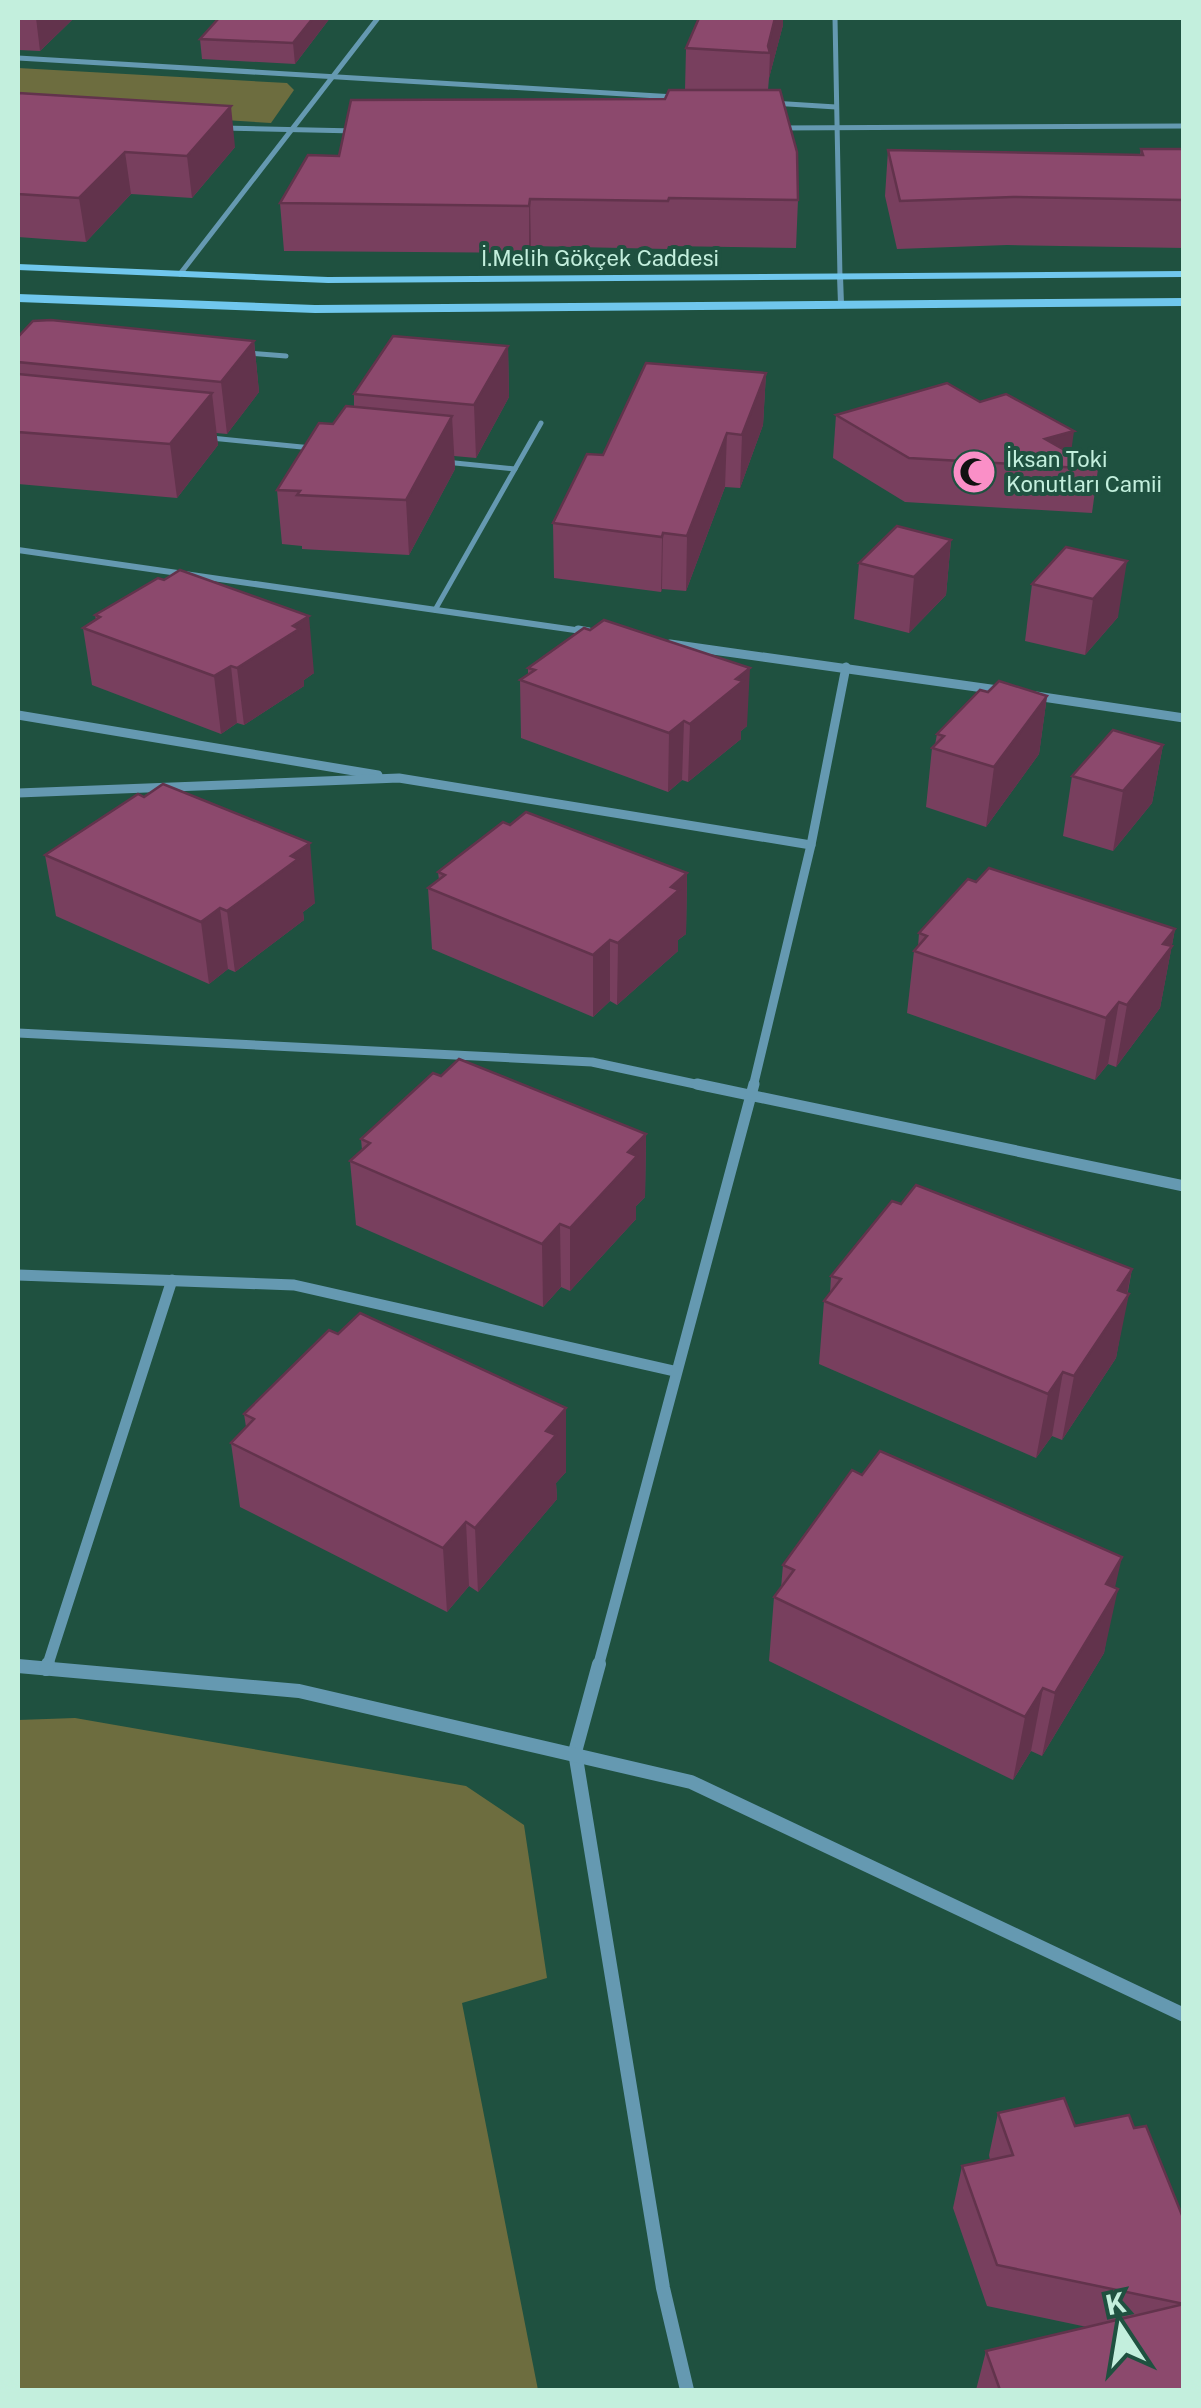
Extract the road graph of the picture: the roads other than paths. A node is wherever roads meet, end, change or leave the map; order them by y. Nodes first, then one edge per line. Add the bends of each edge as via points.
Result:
1 (378, 18) edge
2 (835, 18) edge
3 (18, 58) edge
4 (333, 77) junction
5 (689, 98) edge
6 (762, 102) edge
7 (836, 106) junction
8 (1184, 126) edge
9 (210, 128) edge
10 (760, 128) edge
11 (836, 128) junction
12 (365, 130) edge
13 (289, 131) junction
14 (18, 267) edge
15 (180, 274) junction
16 (1184, 274) edge
17 (838, 276) junction
18 (18, 298) edge
19 (1184, 302) edge
20 (841, 304) junction
21 (248, 353) edge
22 (286, 356) dead end
23 (542, 423) dead end
24 (209, 438) edge
25 (324, 450) edge
26 (439, 461) edge
27 (516, 468) junction
28 (18, 550) edge
29 (435, 610) junction
30 (606, 635) edge
31 (662, 642) edge
32 (846, 667) junction
33 (1015, 693) edge
34 (1034, 696) edge
35 (18, 715) edge
36 (1184, 718) edge
37 (398, 778) junction
38 (18, 793) edge
39 (811, 845) junction
40 (18, 1033) edge
41 (751, 1096) junction
42 (1184, 1186) edge
43 (18, 1274) edge
44 (172, 1280) junction
45 (674, 1371) junction
46 (18, 1666) edge
47 (46, 1669) junction
48 (575, 1752) junction
49 (1184, 2015) edge
50 (688, 2390) edge

1 - 4 street
2 - 7 street
3 - 4 street
4 - 5 street
4 - 13 street
6 - 7 street
7 - 11 street
8 - 11 street
9 - 13 street
10 - 11 street
11 - 17 street
12 - 13 street
13 - 15 street
14 - 15 main road, İ.Melih Gökçek Caddesi
15 - 17 main road, İ.Melih Gökçek Caddesi via 328,280
16 - 17 main road, İ.Melih Gökçek Caddesi
17 - 20 street
18 - 20 main road, İ.Melih Gökçek Caddesi via 315,309
19 - 20 main road, İ.Melih Gökçek Caddesi
21 - 22 lane
23 - 27 lane
24 - 25 lane
26 - 27 lane
27 - 29 lane
28 - 29 street
29 - 30 street
31 - 32 street
32 - 33 street
32 - 39 street
34 - 36 street
35 - 37 street
37 - 38 street
37 - 39 street
39 - 41 street
40 - 41 street via 592,1062
41 - 42 street
41 - 45 street
43 - 44 street
44 - 45 street via 294,1285
44 - 47 street
45 - 48 street
46 - 47 street
47 - 48 street via 299,1691
48 - 49 street via 691,1782
48 - 50 street via 663,2288

